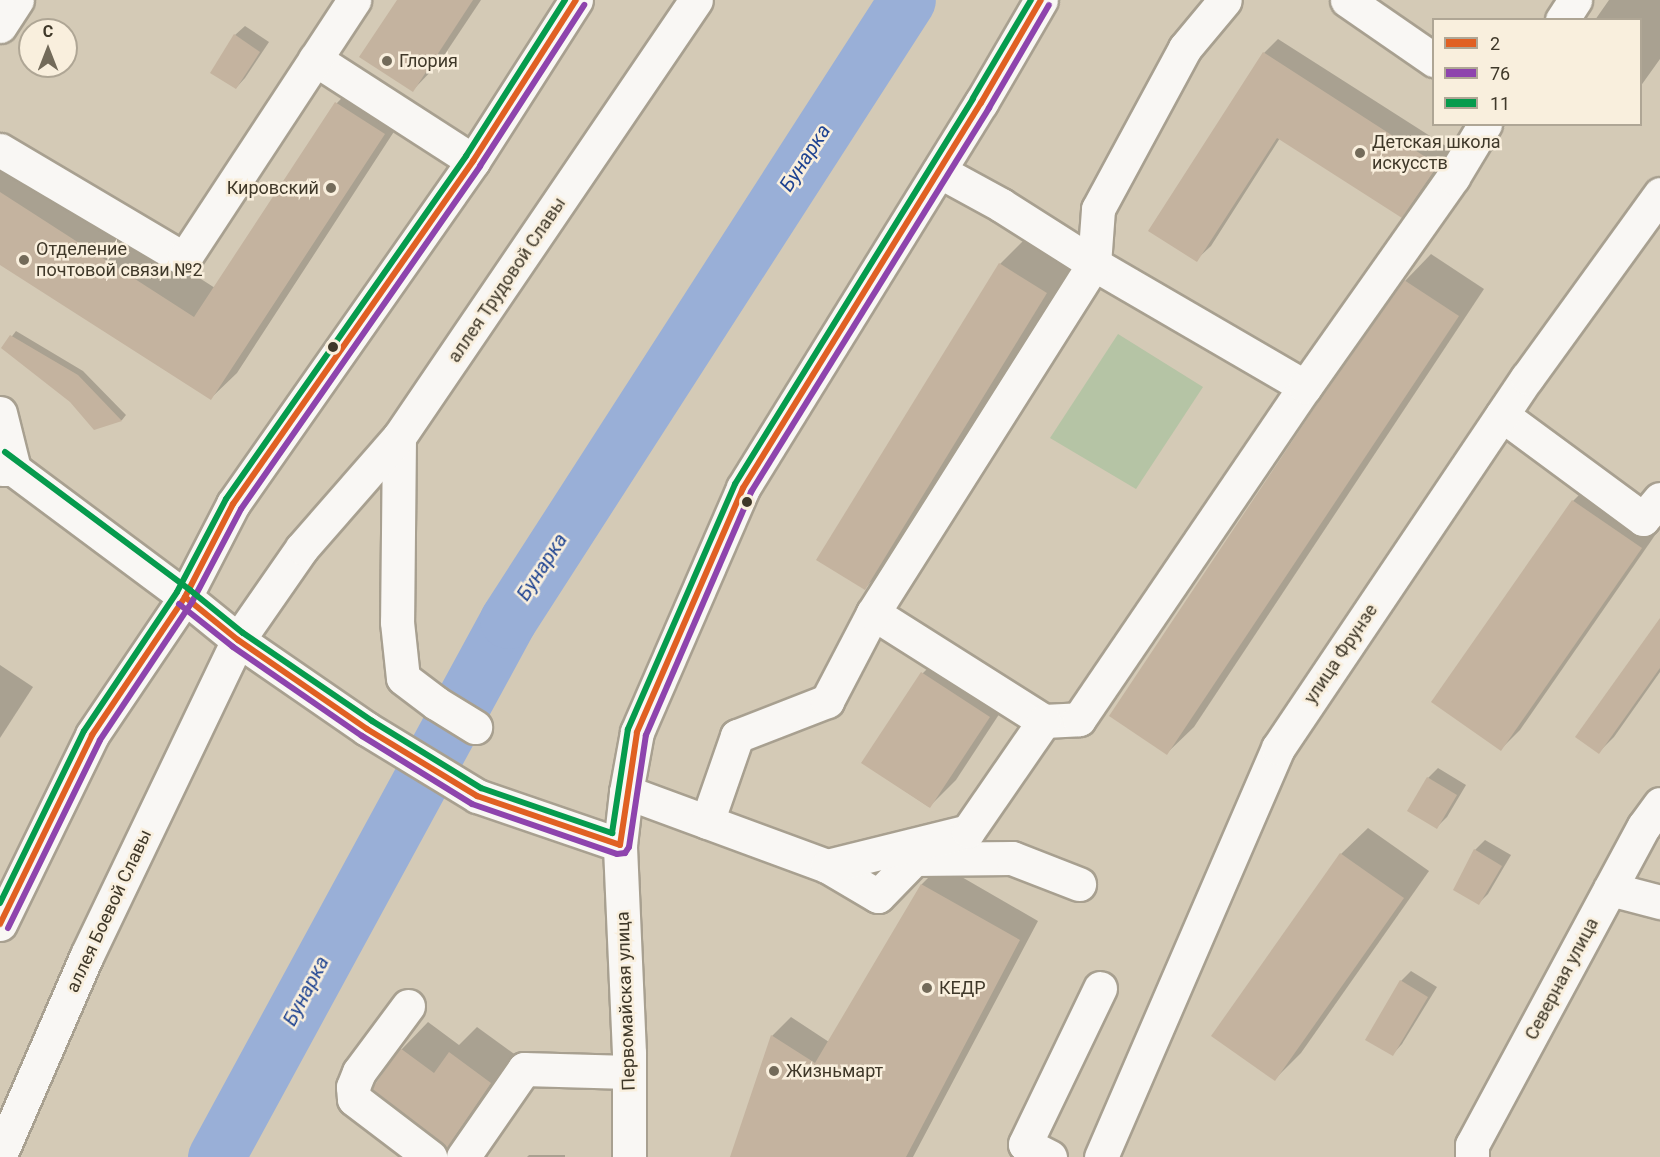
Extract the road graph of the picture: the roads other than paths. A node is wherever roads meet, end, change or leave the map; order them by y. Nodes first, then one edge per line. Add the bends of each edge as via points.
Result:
1 (17, 0) edge
2 (354, 0) edge
3 (576, 0) edge
4 (696, 0) edge
5 (1041, 0) edge
6 (1225, 0) edge
7 (1347, 0) edge
8 (1575, 0) edge
9 (1563, 18) edge
10 (0, 26) edge
11 (315, 59) junction
12 (1432, 59) edge
13 (1484, 126) edge
14 (0, 150) edge
15 (473, 161) junction
16 (939, 171) junction
17 (1660, 194) edge
18 (1094, 264) junction
19 (1305, 387) junction
20 (0, 413) edge
21 (1502, 415) junction
22 (399, 437) junction
23 (5, 466) edge
24 (1660, 499) edge
25 (185, 597) junction
26 (873, 613) junction
27 (238, 640) junction
28 (1044, 721) junction
29 (475, 727) dead end
30 (626, 792) junction
31 (1660, 804) edge
32 (707, 822) junction
33 (620, 845) junction
34 (827, 866) junction
35 (1079, 884) dead end
36 (1610, 889) junction
37 (1660, 902) edge
38 (0, 924) edge
39 (1100, 988) dead end
40 (408, 1006) dead end
41 (629, 1072) junction
42 (1031, 1153) edge
43 (0, 1155) edge
44 (430, 1157) edge
45 (462, 1157) edge
46 (629, 1157) edge
47 (1101, 1157) edge
48 (1472, 1157) edge

1 - 10 street
2 - 11 street
3 - 15 street
4 - 22 street, аллея Трудовой Славы
5 - 16 street
6 - 18 street via 1185,48 1098,209
7 - 12 street
8 - 9 street
11 - 14 street via 184,259
11 - 15 street
13 - 19 street via 1453,177
15 - 25 street via 233,504
16 - 18 street
16 - 30 street, Первомайская улица via 743,488 637,732
17 - 21 street, улица Фрунзе
18 - 19 street
18 - 26 street
19 - 28 street via 1079,719
20 - 23 street
21 - 24 street via 1643,519
21 - 47 street, улица Фрунзе via 1278,748
22 - 27 street, аллея Трудовой Славы via 302,548
22 - 29 street via 397,622 403,678
23 - 25 street
25 - 27 street
25 - 38 street via 92,735
26 - 28 street
26 - 32 street via 827,701 737,736
27 - 33 street via 367,729 477,796
27 - 43 street, аллея Боевой Славы via 87,956
28 - 34 street via 968,831
30 - 32 street
30 - 33 street, Первомайская улица
31 - 36 street, Северная улица
32 - 34 street
33 - 41 street, Первомайская улица
34 - 35 street via 878,896 914,859 1012,858
36 - 37 street
36 - 48 street, Северная улица via 1472,1145
39 - 42 street
40 - 44 street via 359,1072 353,1087 354,1099
41 - 45 street via 524,1069
41 - 46 street, Первомайская улица

